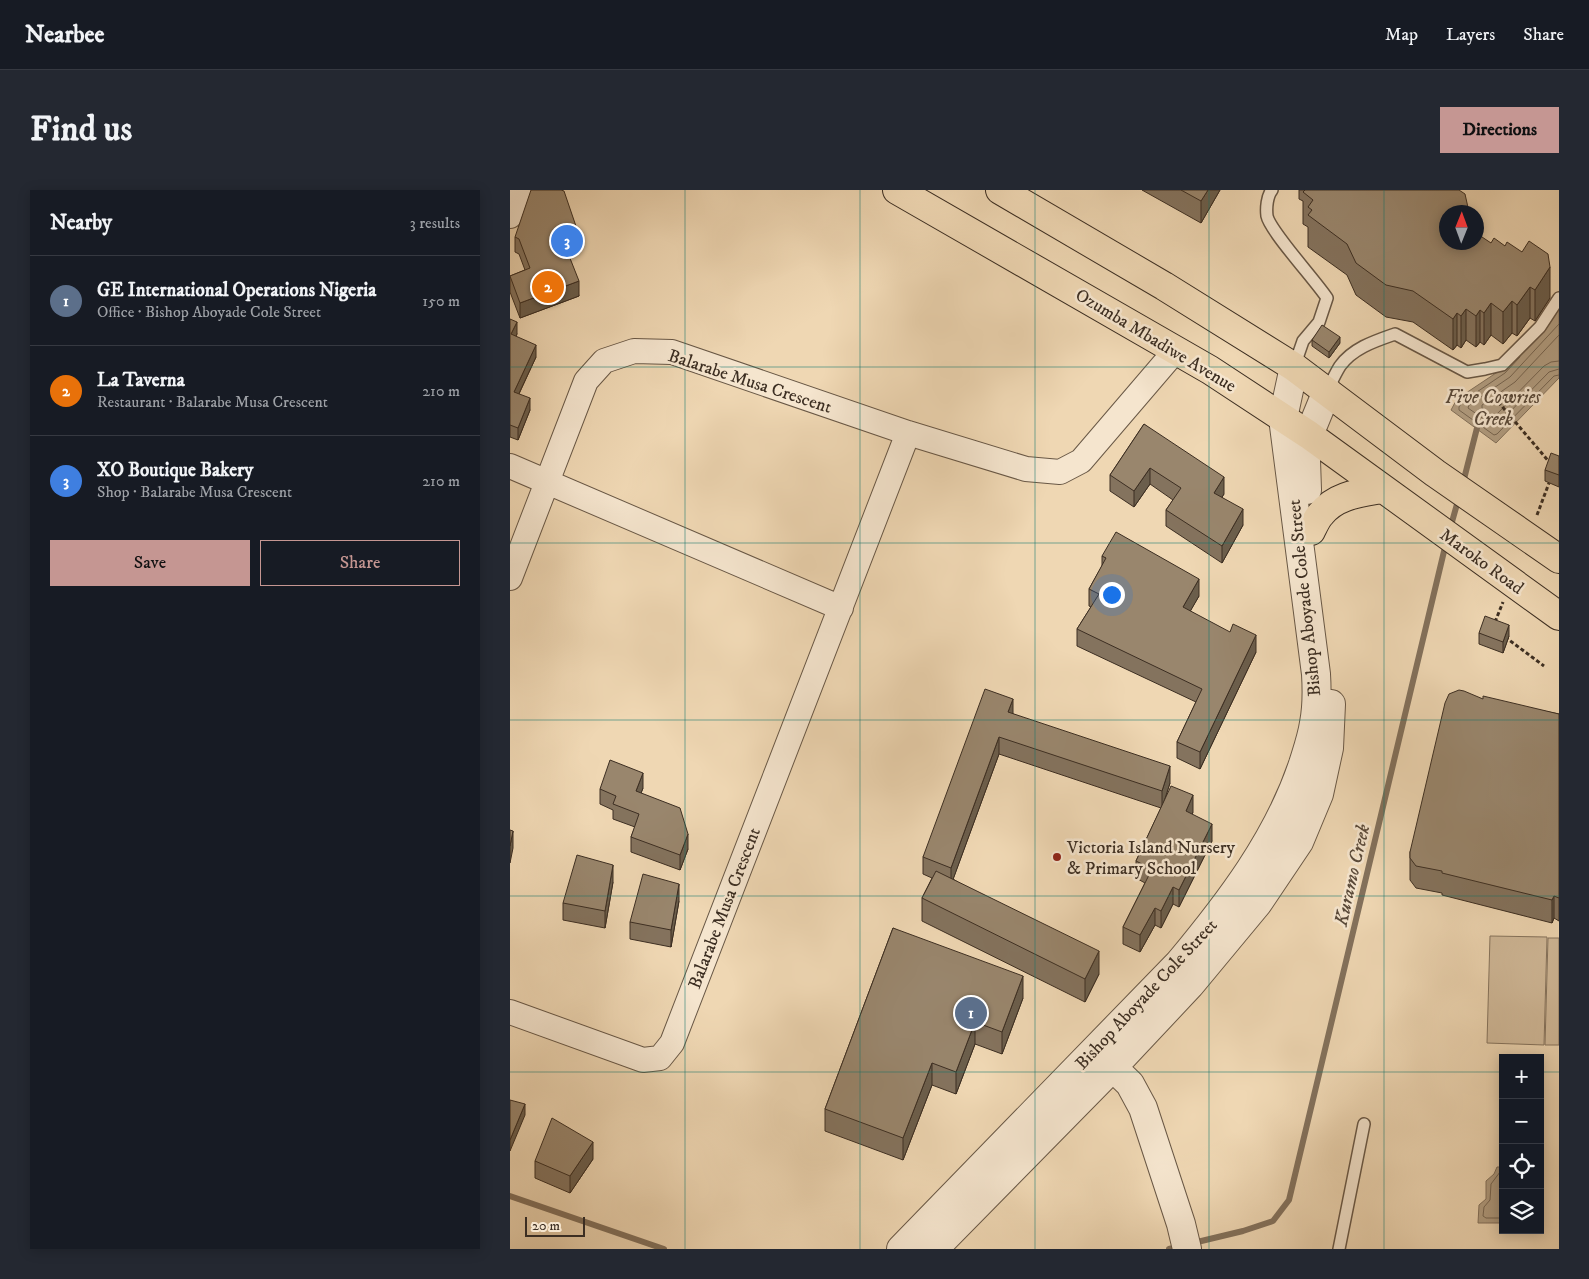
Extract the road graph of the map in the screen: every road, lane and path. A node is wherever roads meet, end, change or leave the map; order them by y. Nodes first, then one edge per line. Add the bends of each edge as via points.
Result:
1 (520, 190) edge
2 (896, 190) edge
3 (1000, 190) edge
4 (1272, 190) edge
5 (510, 216) edge
6 (1559, 298) edge
7 (1176, 350) junction
8 (1294, 367) junction
9 (1327, 391) junction
10 (1494, 397) dead end
11 (1283, 418) junction
12 (908, 433) junction
13 (1309, 435) junction
14 (1552, 464) edge
15 (510, 466) edge
16 (548, 481) junction
17 (1382, 489) junction
18 (1406, 506) joint
19 (1311, 531) junction
20 (1559, 559) edge
21 (510, 578) edge
22 (841, 608) junction
23 (1559, 616) edge
24 (1507, 635) edge
25 (1544, 666) dead end
26 (510, 1012) edge
27 (1098, 1064) junction
28 (1364, 1124) dead end
29 (1176, 1238) edge
30 (901, 1249) edge
31 (934, 1249) edge
32 (1340, 1249) edge

1 - 5 street
2 - 7 highway, Ozumba Mbadiwe Avenue
3 - 8 highway
4 - 8 lane via 1268,195 1268,218 1284,244 1327,298 1319,322 1302,341
6 - 9 lane via 1540,327 1502,365 1467,372 1395,334 1370,343 1350,356 1340,366
7 - 11 highway, Ozumba Mbadiwe Avenue
7 - 12 street, Balarabe Musa Crescent via 1081,461 1060,472 1026,469
8 - 9 highway
8 - 11 street, Bishop Aboyade Cole Street
9 - 13 street, Bishop Aboyade Cole Street
9 - 20 highway via 1435,473
10 - 14 path
11 - 13 highway, Ozumba Mbadiwe Avenue
11 - 27 street, Bishop Aboyade Cole Street via 1316,674 1317,699 1308,750 1280,819 1250,870 1217,918
12 - 16 street, Balarabe Musa Crescent via 672,352 634,351 604,361 586,381
12 - 22 street, Balarabe Musa Crescent
13 - 17 highway, Ozumba Mbadiwe Avenue
13 - 19 street, Bishop Aboyade Cole Street via 1306,460
15 - 16 street
16 - 21 street, Balarabe Musa Crescent
16 - 22 street
17 - 18 highway, Ozumba Mbadiwe Avenue
17 - 19 highway via 1337,500 1321,513
18 - 23 highway, Maroko Road
19 - 27 street, Bishop Aboyade Cole Street via 1330,674 1329,748 1319,794 1299,842 1258,903 1190,985
22 - 26 street, Balarabe Musa Crescent via 672,1043 660,1058 643,1060
24 - 25 path via 1502,635
27 - 29 street via 1128,1115
27 - 30 street, Bishop Aboyade Cole Street
27 - 31 street, Bishop Aboyade Cole Street
28 - 32 lane

